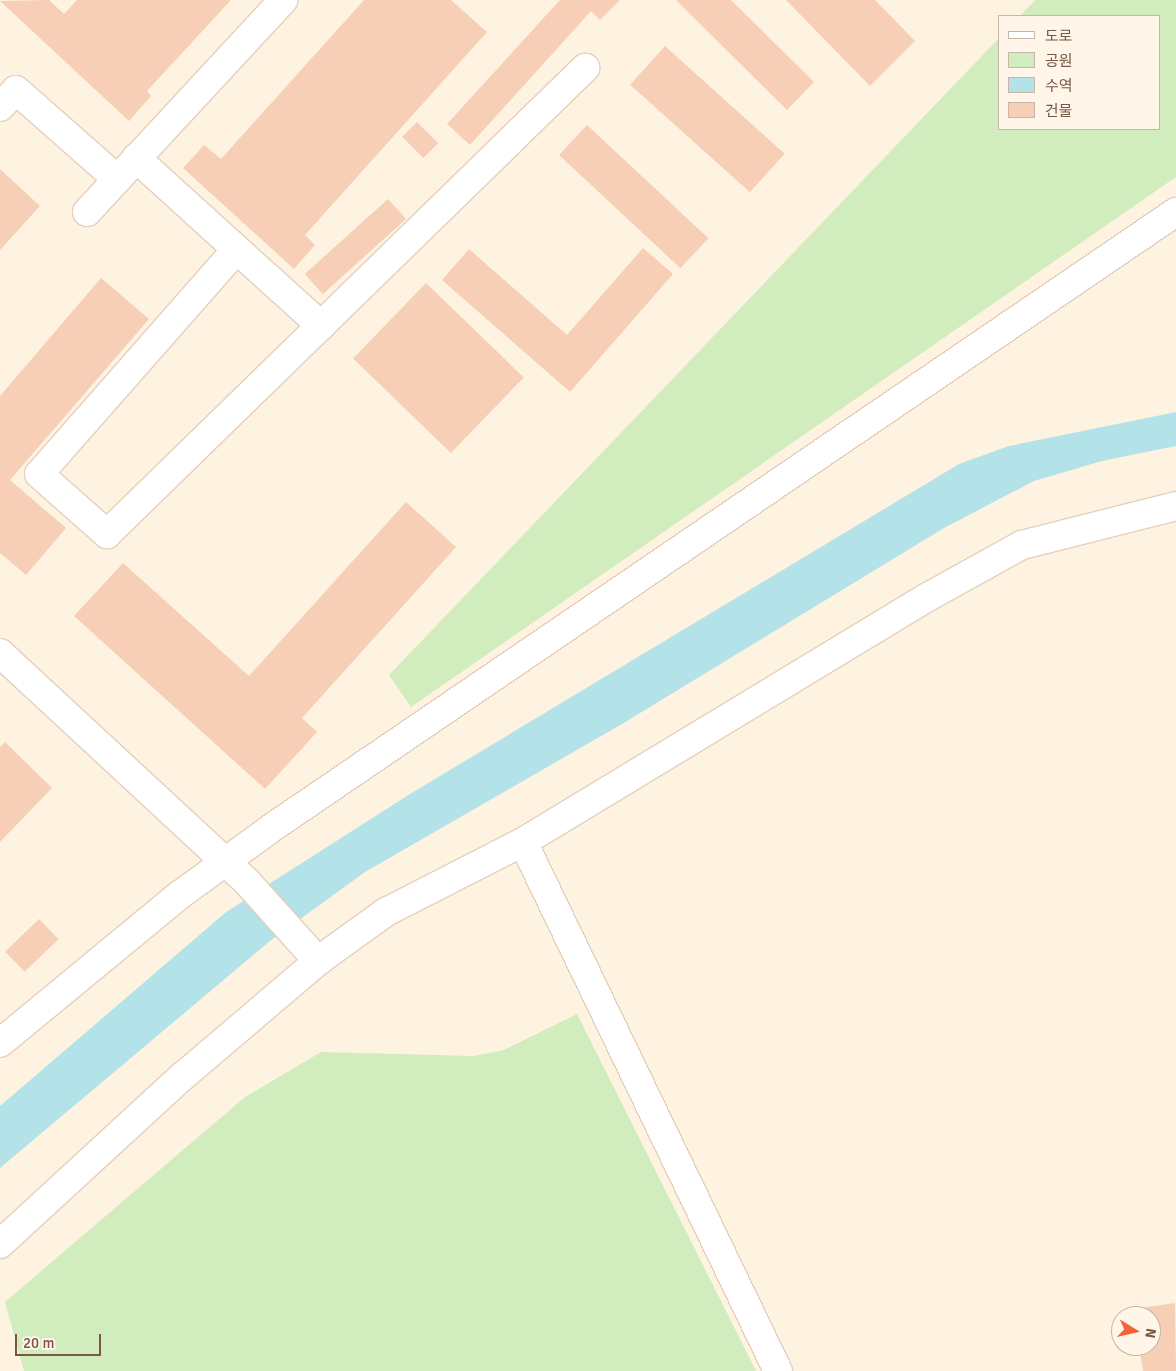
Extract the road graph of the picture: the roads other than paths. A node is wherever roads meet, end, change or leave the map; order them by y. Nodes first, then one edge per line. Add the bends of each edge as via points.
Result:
1 (283, 0) edge
2 (585, 68) dead end
3 (0, 107) edge
4 (136, 158) junction
5 (117, 179) junction
6 (87, 212) dead end
7 (1176, 212) edge
8 (236, 250) junction
9 (321, 326) junction
10 (1176, 506) edge
11 (0, 653) edge
12 (523, 842) junction
13 (224, 862) junction
14 (318, 961) junction
15 (0, 1042) edge
16 (0, 1244) edge
17 (778, 1371) edge

1 - 4 street
2 - 9 street
3 - 5 street via 16,90
4 - 5 street
4 - 8 street
5 - 6 street
7 - 13 street
8 - 9 street
8 - 9 street via 39,474 107,534
10 - 12 street via 1022,545 928,597
11 - 13 street
12 - 14 street via 386,912
12 - 17 street
13 - 14 street via 248,883
13 - 15 street
14 - 16 street via 183,1076

